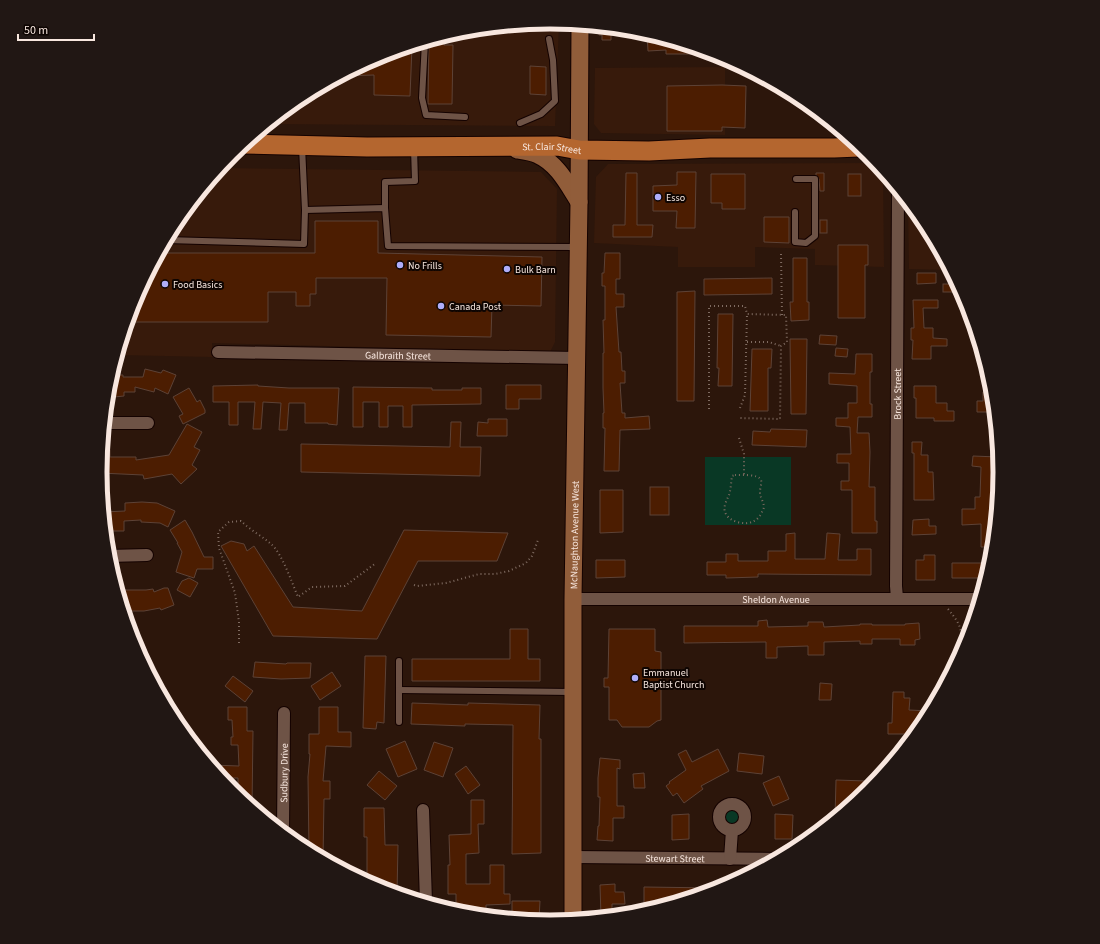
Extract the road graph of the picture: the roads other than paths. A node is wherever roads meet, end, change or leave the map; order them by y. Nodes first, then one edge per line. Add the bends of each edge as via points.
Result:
1 (580, 30) edge
2 (549, 39) dead end
3 (425, 47) edge
4 (465, 117) dead end
5 (520, 123) dead end
6 (253, 144) edge
7 (302, 145) junction
8 (849, 146) edge
9 (414, 147) junction
10 (505, 147) junction
11 (579, 150) junction
12 (796, 179) dead end
13 (898, 198) edge
14 (579, 202) junction
15 (385, 208) junction
16 (305, 210) junction
17 (795, 212) dead end
18 (173, 240) edge
19 (578, 247) junction
20 (218, 352) dead end
21 (577, 358) junction
22 (110, 423) edge
23 (148, 423) dead end
24 (147, 555) dead end
25 (116, 556) edge
26 (897, 598) junction
27 (573, 599) junction
28 (974, 599) edge
29 (398, 661) dead end
30 (399, 690) junction
31 (574, 692) junction
32 (284, 713) dead end
33 (399, 722) dead end
34 (423, 810) dead end
35 (284, 826) edge
36 (732, 830) dead end
37 (573, 857) junction
38 (730, 859) junction
39 (765, 859) edge
40 (426, 897) edge
41 (573, 914) edge

1 - 11 main road, McNaughton Avenue West
2 - 5 lane via 554,60 554,101 541,114
3 - 4 lane via 422,98 426,115
6 - 7 main road, St. Clair Street
7 - 9 main road, St. Clair Street
7 - 16 lane
8 - 11 main road, St. Clair Street via 649,151
9 - 10 main road, St. Clair Street
9 - 15 lane via 415,181 385,182
10 - 11 main road, St. Clair Street via 557,146
10 - 14 main road via 538,155 552,164
11 - 14 main road, McNaughton Avenue West
12 - 17 lane via 815,180 814,236 806,243 795,242
13 - 26 street, Brock Street
14 - 19 main road, McNaughton Avenue West
15 - 16 lane
15 - 19 lane via 388,246
16 - 18 lane via 304,244
19 - 21 main road, McNaughton Avenue West
20 - 21 street, Galbraith Street
21 - 27 main road, McNaughton Avenue West
22 - 23 street
24 - 25 street
26 - 27 street, Sheldon Avenue
26 - 28 street, Sheldon Avenue
27 - 31 main road, McNaughton Avenue West
29 - 30 lane
30 - 31 lane
30 - 33 lane
31 - 37 main road, McNaughton Avenue West
32 - 35 street, Sudbury Drive
34 - 40 street
36 - 38 street
37 - 38 street, Stewart Street
37 - 41 main road, McNaughton Avenue West
38 - 39 street, Stewart Street

